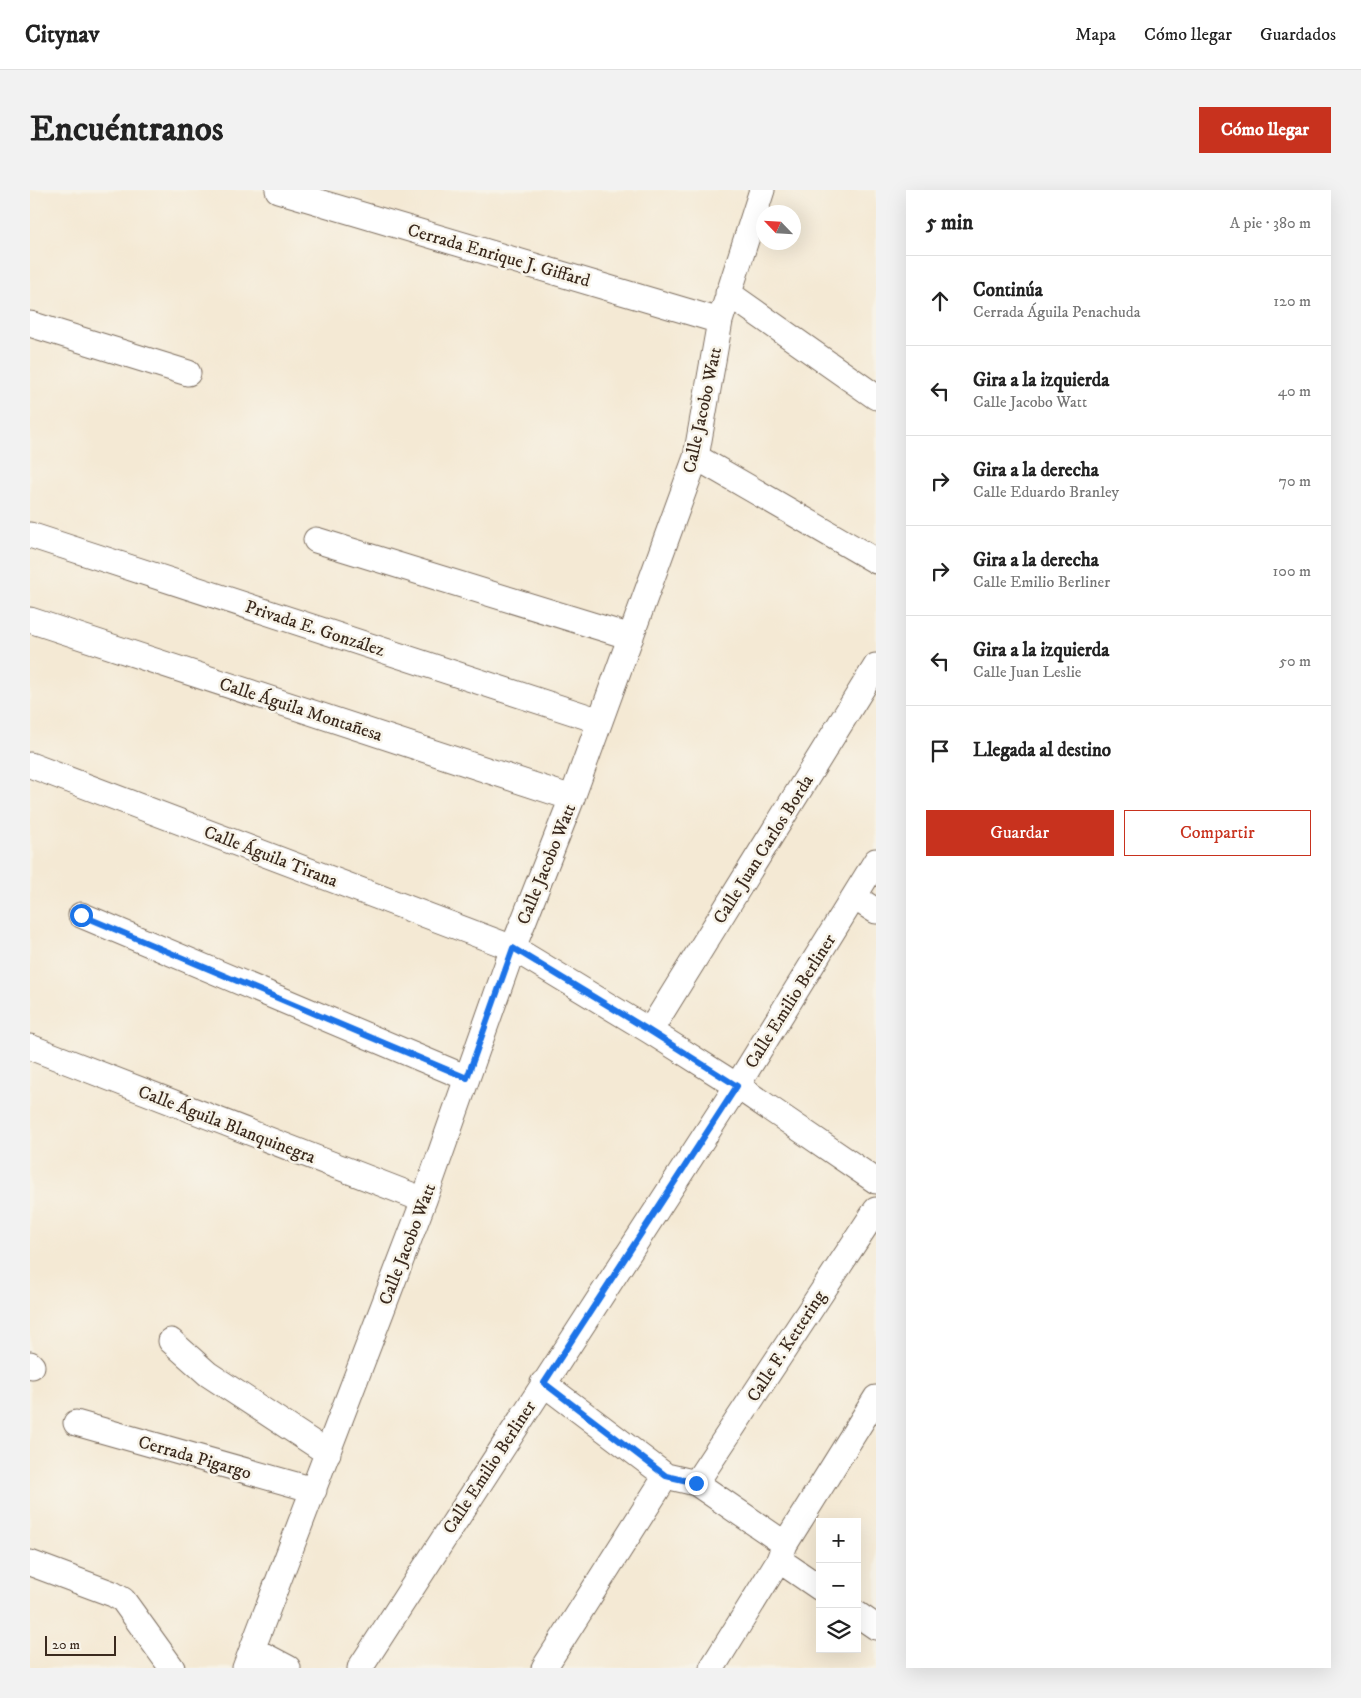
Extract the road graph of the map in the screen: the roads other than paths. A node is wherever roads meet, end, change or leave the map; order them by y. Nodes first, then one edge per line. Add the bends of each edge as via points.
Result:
1 (278, 190) edge
2 (762, 190) edge
3 (728, 293) junction
4 (720, 321) junction
5 (30, 324) edge
6 (188, 373) dead end
7 (876, 397) edge
8 (696, 457) junction
9 (30, 535) edge
10 (316, 540) dead end
11 (876, 561) edge
12 (30, 620) edge
13 (631, 637) junction
14 (876, 666) edge
15 (600, 721) junction
16 (30, 765) edge
17 (572, 798) junction
18 (876, 862) edge
19 (854, 897) junction
20 (876, 911) edge
21 (81, 915) dead end
22 (513, 948) junction
23 (650, 1031) junction
24 (30, 1047) edge
25 (467, 1078) junction
26 (737, 1086) junction
27 (876, 1181) edge
28 (424, 1200) junction
29 (876, 1210) edge
30 (171, 1340) dead end
31 (544, 1383) junction
32 (876, 1398) edge
33 (76, 1423) dead end
34 (328, 1453) junction
35 (666, 1476) junction
36 (696, 1483) junction
37 (314, 1490) junction
38 (782, 1552) junction
39 (30, 1563) edge
40 (816, 1584) edge
41 (861, 1617) edge
42 (876, 1627) edge
43 (248, 1659) edge
44 (172, 1668) edge
45 (288, 1668) edge
46 (360, 1668) edge
47 (544, 1668) edge
48 (712, 1668) edge

1 - 4 street, Cerrada Enrique J. Giffard
2 - 3 street, Calle Jacobo Watt
3 - 4 street, Calle Jacobo Watt
3 - 7 street
4 - 8 street, Calle Jacobo Watt
5 - 6 street
8 - 11 street
8 - 13 street, Calle Jacobo Watt
9 - 15 street, Privada E. González
10 - 13 street
12 - 17 street, Calle Águila Montañesa
13 - 15 street, Calle Jacobo Watt
14 - 23 street, Calle Juan Carlos Borda
15 - 17 street, Calle Jacobo Watt
16 - 22 street, Calle Águila Tirana
17 - 22 street, Calle Jacobo Watt
18 - 19 street, Calle Emilio Berliner
19 - 20 street
19 - 26 street, Calle Emilio Berliner
21 - 25 street
22 - 23 street, Calle Águila Tirana
22 - 25 street, Calle Jacobo Watt
23 - 26 street, Calle Águila Tirana
24 - 28 street, Calle Águila Blanquinegra
25 - 28 street, Calle Jacobo Watt
26 - 27 street, Calle Águila Tirana
26 - 31 street, Calle Emilio Berliner
28 - 34 street, Calle Jacobo Watt
29 - 36 street, Calle F. Kettering
30 - 34 street via 208,1374
31 - 35 street
31 - 46 street, Calle Emilio Berliner
32 - 38 street
33 - 37 street, Cerrada Pigargo
34 - 37 street, Calle Jacobo Watt
35 - 36 street
35 - 47 street
36 - 38 street
37 - 43 street, Calle Jacobo Watt
38 - 40 street
38 - 48 street
39 - 44 street via 123,1600
41 - 42 street
43 - 45 street

